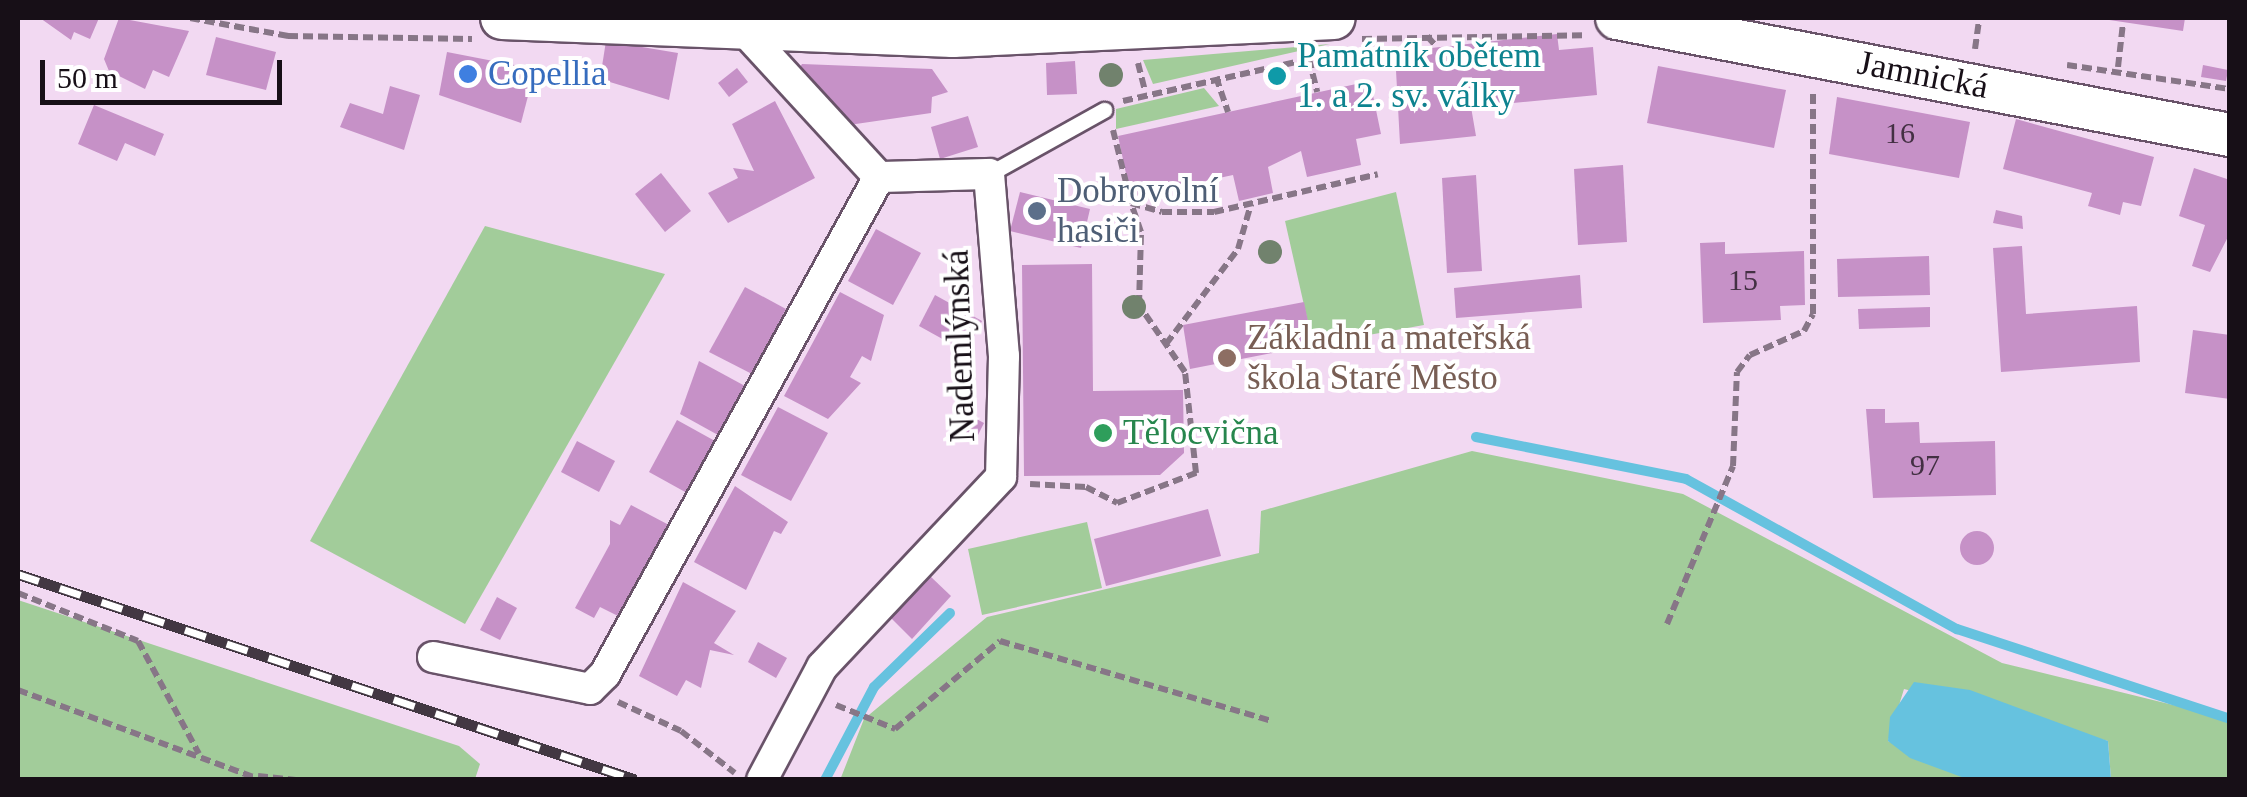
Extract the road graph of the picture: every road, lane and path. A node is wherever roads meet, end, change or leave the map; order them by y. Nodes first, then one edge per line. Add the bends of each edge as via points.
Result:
1 (502, 18) edge
2 (1616, 18) edge
3 (1979, 21) dead end
4 (2123, 23) dead end
5 (740, 26) junction
6 (1427, 36) dead end
7 (1340, 40) edge
8 (1435, 45) dead end
9 (1135, 53) dead end
10 (1815, 53) junction
11 (1309, 59) junction
12 (1973, 60) dead end
13 (2118, 67) dead end
14 (1216, 77) junction
15 (1145, 90) junction
16 (1317, 92) dead end
17 (1104, 110) dead end
18 (1228, 112) dead end
19 (2230, 135) edge
20 (989, 174) junction
21 (1378, 174) dead end
22 (879, 178) junction
23 (1130, 203) junction
24 (1251, 204) junction
25 (1166, 344) junction
26 (1001, 477) junction
27 (18, 593) edge
28 (1667, 624) dead end
29 (434, 657) dead end
30 (590, 689) junction
31 (18, 690) edge
32 (807, 694) junction
33 (1271, 721) dead end
34 (199, 754) junction
35 (258, 778) edge
36 (296, 780) edge
37 (744, 780) edge
38 (762, 780) edge

1 - 5 main road
2 - 10 main road, Jamnická
3 - 12 path
4 - 13 path
5 - 7 main road
5 - 22 street
6 - 8 path
7 - 11 path
9 - 15 path
10 - 19 main road, Jamnická
10 - 28 path via 1814,314 1804,331 1750,355 1737,372 1732,466
11 - 14 path
11 - 16 path
14 - 15 path
14 - 18 path
15 - 23 path via 1108,108
17 - 20 lane
20 - 22 street
20 - 26 street, Nademlýnská via 1004,356
21 - 24 path
22 - 30 street
23 - 24 path via 1190,214
23 - 25 path via 1141,232 1138,305
24 - 25 path via 1238,249
25 - 26 path via 1184,372 1196,472 1116,503 1086,488
26 - 32 street, Nademlýnská
27 - 34 path via 138,641
29 - 30 street
30 - 37 path via 681,731
31 - 34 path
32 - 33 path via 896,729 1000,641
32 - 38 street, Nademlýnská
34 - 35 path
35 - 36 path

